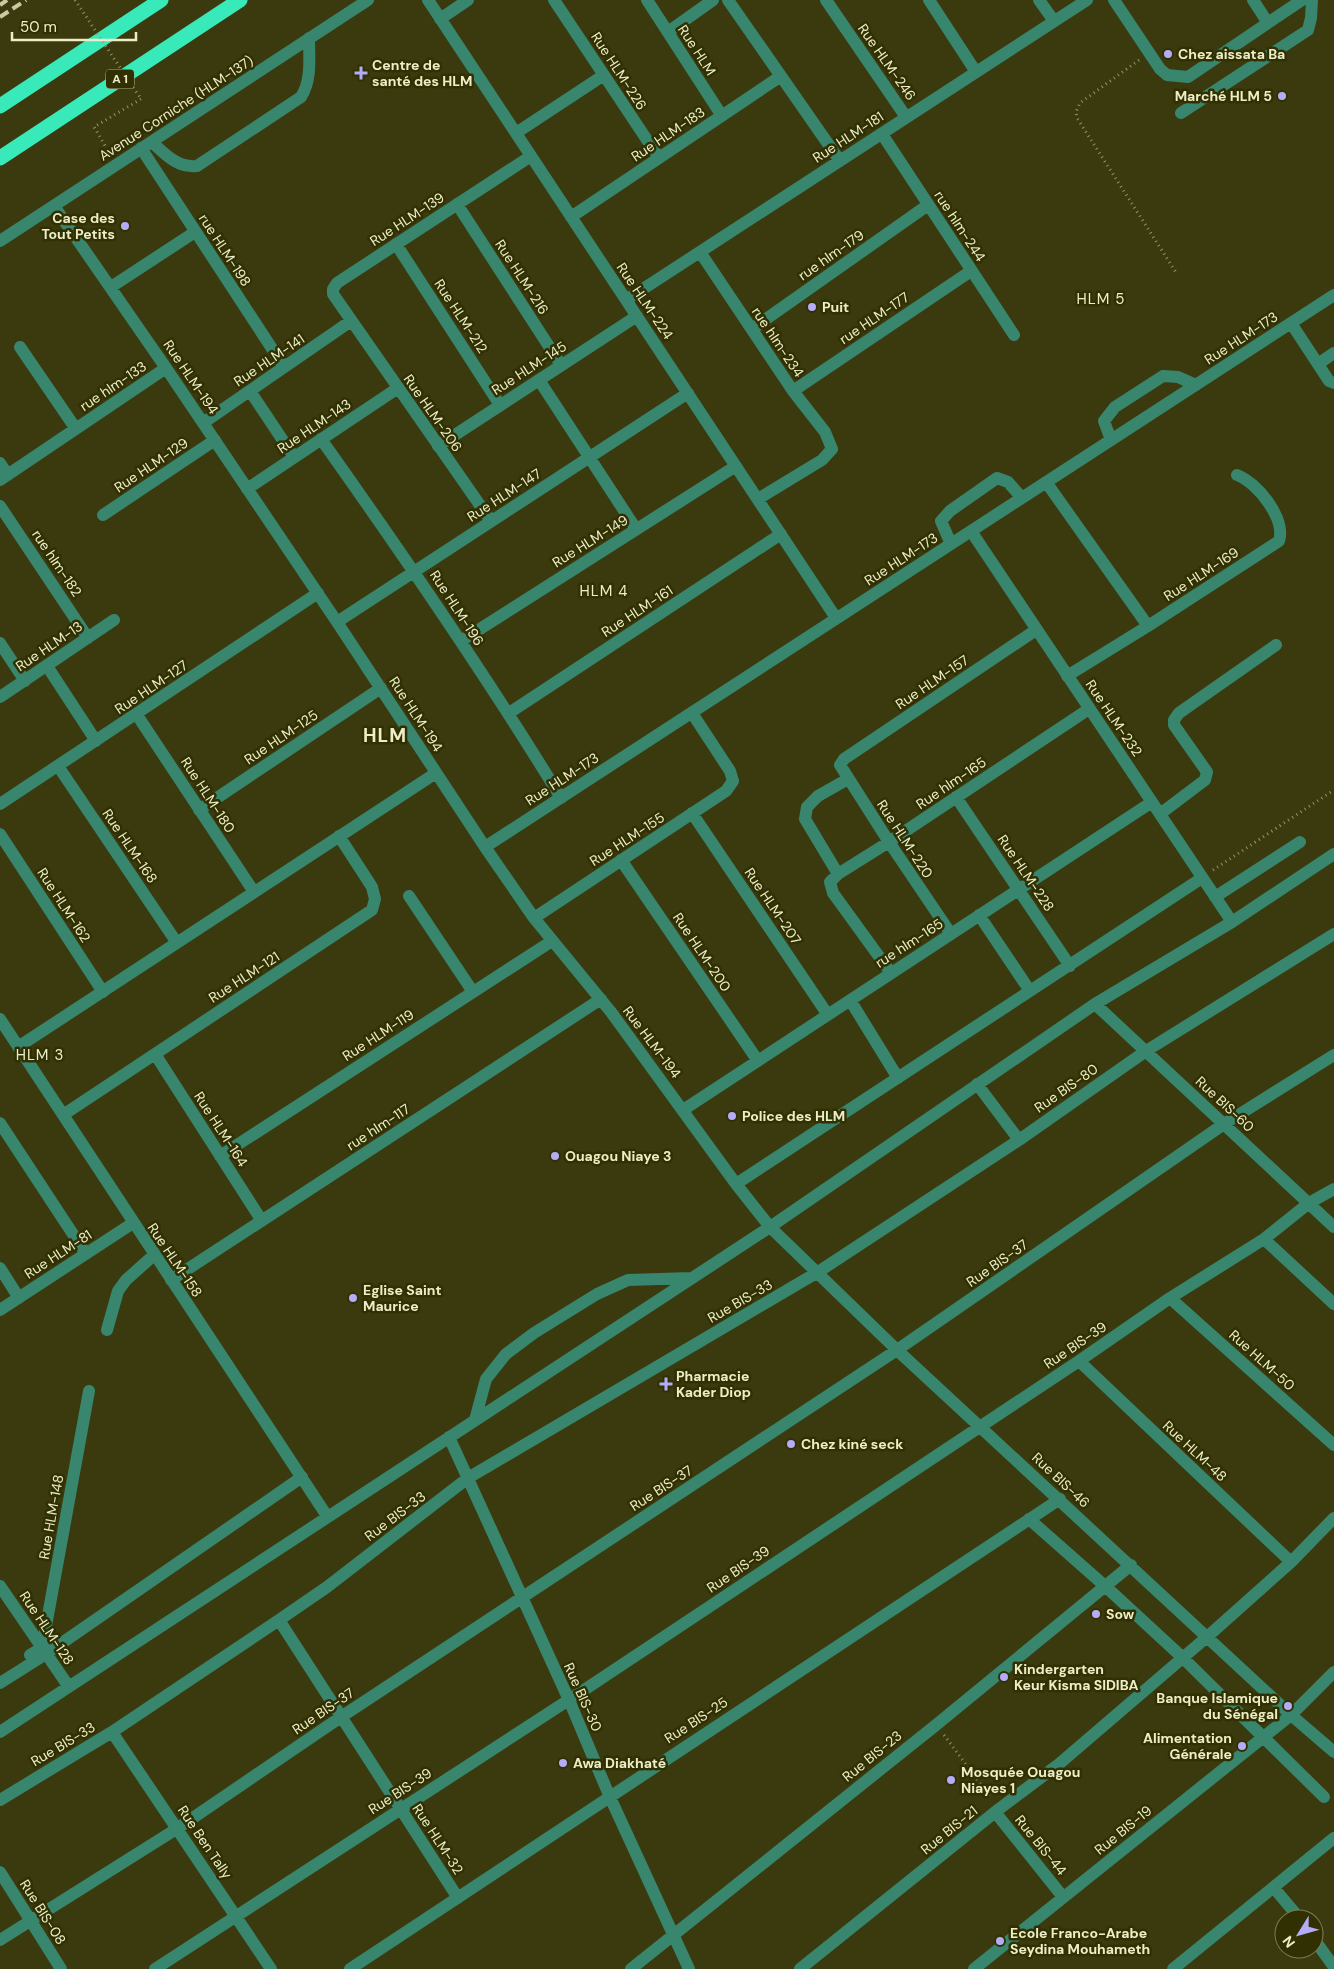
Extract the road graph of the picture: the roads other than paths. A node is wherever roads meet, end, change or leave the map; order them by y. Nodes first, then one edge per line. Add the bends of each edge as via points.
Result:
1 (161, 0) edge
2 (240, 0) edge
3 (368, 0) edge
4 (428, 0) edge
5 (468, 0) edge
6 (554, 0) edge
7 (648, 0) edge
8 (713, 0) edge
9 (728, 0) edge
10 (826, 0) edge
11 (930, 0) edge
12 (1039, 0) edge
13 (1087, 0) edge
14 (1114, 0) edge
15 (1253, 0) edge
16 (1302, 0) edge
17 (1312, 0) edge
18 (440, 19) junction
19 (1054, 21) junction
20 (1268, 23) junction
21 (668, 32) junction
22 (309, 38) junction
23 (976, 72) junction
24 (604, 75) junction
25 (781, 76) junction
26 (0, 106) edge
27 (1181, 113) dead end
28 (722, 116) junction
29 (906, 117) junction
30 (516, 133) junction
31 (882, 134) junction
32 (147, 145) junction
33 (531, 156) junction
34 (0, 158) edge
35 (659, 158) junction
36 (840, 161) junction
37 (457, 204) junction
38 (928, 205) junction
39 (54, 206) junction
40 (571, 217) junction
41 (195, 232) junction
42 (0, 241) edge
43 (396, 244) junction
44 (700, 252) junction
45 (972, 271) junction
46 (111, 287) junction
47 (1334, 295) edge
48 (626, 300) junction
49 (637, 316) junction
50 (352, 321) junction
51 (1291, 323) junction
52 (752, 329) junction
53 (1014, 336) dead end
54 (20, 347) dead end
55 (1334, 354) edge
56 (1318, 364) junction
57 (561, 365) junction
58 (166, 368) junction
59 (284, 368) junction
60 (539, 380) junction
61 (1334, 383) edge
62 (1196, 385) junction
63 (398, 388) junction
64 (793, 390) junction
65 (250, 391) junction
66 (688, 393) junction
67 (500, 405) junction
68 (203, 423) junction
69 (76, 429) junction
70 (321, 439) junction
71 (215, 440) junction
72 (1111, 440) junction
73 (438, 446) junction
74 (294, 457) junction
75 (590, 457) junction
76 (0, 463) edge
77 (736, 466) junction
78 (1237, 475) dead end
79 (4, 478) edge
80 (1046, 482) junction
81 (247, 488) junction
82 (1022, 498) junction
83 (758, 499) junction
84 (0, 506) edge
85 (103, 515) dead end
86 (491, 521) junction
87 (636, 529) junction
88 (971, 531) junction
89 (781, 534) junction
90 (951, 544) junction
91 (415, 571) junction
92 (318, 593) junction
93 (836, 618) junction
94 (114, 620) dead end
95 (337, 622) junction
96 (1148, 626) junction
97 (1036, 630) junction
98 (88, 638) junction
99 (461, 640) junction
100 (0, 643) edge
101 (1276, 645) dead end
102 (47, 666) junction
103 (1067, 676) junction
104 (25, 681) junction
105 (381, 688) junction
106 (0, 697) edge
107 (1089, 709) junction
108 (692, 712) junction
109 (509, 714) junction
110 (136, 715) junction
111 (96, 741) junction
112 (844, 759) joint
113 (58, 766) junction
114 (436, 773) junction
115 (848, 779) junction
116 (956, 797) junction
117 (561, 798) junction
118 (1152, 802) junction
119 (0, 804) edge
120 (199, 810) junction
121 (692, 813) junction
122 (1160, 814) junction
123 (0, 834) edge
124 (340, 836) junction
125 (889, 842) junction
126 (1300, 842) dead end
127 (485, 847) junction
128 (1334, 854) edge
129 (621, 860) junction
130 (834, 878) junction
131 (1202, 878) junction
132 (1018, 890) junction
133 (254, 892) junction
134 (409, 896) dead end
135 (1215, 897) junction
136 (980, 915) junction
137 (534, 918) junction
138 (1232, 922) junction
139 (951, 934) junction
140 (1334, 934) edge
141 (552, 941) junction
142 (177, 943) junction
143 (1070, 966) junction
144 (891, 974) junction
145 (1030, 991) junction
146 (103, 992) junction
147 (473, 992) junction
148 (600, 999) junction
149 (850, 1000) junction
150 (1095, 1004) junction
151 (828, 1015) junction
152 (0, 1019) edge
153 (18, 1047) junction
154 (1146, 1051) junction
155 (155, 1054) junction
156 (1334, 1055) edge
157 (758, 1061) junction
158 (898, 1078) junction
159 (977, 1084) junction
160 (683, 1110) junction
161 (63, 1115) junction
162 (0, 1124) edge
163 (1224, 1124) junction
164 (1019, 1140) junction
165 (220, 1156) junction
166 (736, 1184) junction
167 (1334, 1189) edge
168 (1309, 1203) junction
169 (262, 1221) junction
170 (133, 1223) junction
171 (770, 1227) junction
172 (1334, 1228) edge
173 (1264, 1239) junction
174 (86, 1254) junction
175 (154, 1255) junction
176 (0, 1268) edge
177 (818, 1272) junction
178 (691, 1278) junction
179 (171, 1280) junction
180 (19, 1298) junction
181 (1170, 1298) junction
182 (1334, 1304) edge
183 (0, 1310) edge
184 (107, 1330) dead end
185 (897, 1350) junction
186 (1079, 1362) junction
187 (89, 1391) dead end
188 (475, 1420) junction
189 (981, 1426) junction
190 (449, 1437) junction
191 (1334, 1445) edge
192 (302, 1477) junction
193 (468, 1478) junction
194 (1060, 1499) junction
195 (327, 1516) junction
196 (1334, 1518) edge
197 (1029, 1519) junction
198 (1291, 1562) junction
199 (1131, 1565) junction
200 (0, 1586) edge
201 (1105, 1586) junction
202 (522, 1597) junction
203 (279, 1620) junction
204 (1207, 1637) junction
205 (44, 1651) junction
206 (1182, 1657) junction
207 (1334, 1672) edge
208 (0, 1674) edge
209 (0, 1683) edge
210 (69, 1687) junction
211 (569, 1700) junction
212 (1291, 1715) junction
213 (341, 1717) junction
214 (0, 1732) edge
215 (112, 1732) junction
216 (1263, 1737) junction
217 (1334, 1752) edge
218 (609, 1795) junction
219 (1324, 1797) dead end
220 (0, 1800) edge
221 (400, 1809) junction
222 (997, 1810) junction
223 (178, 1828) junction
224 (1334, 1838) edge
225 (0, 1872) edge
226 (1274, 1888) junction
227 (1063, 1897) junction
228 (458, 1898) junction
229 (1292, 1909) edge
230 (236, 1916) junction
231 (31, 1920) junction
232 (674, 1935) junction
233 (0, 1940) edge
234 (1324, 1953) edge
235 (1178, 1967) edge
236 (1334, 1967) edge
237 (61, 1969) edge
238 (155, 1969) edge
239 (271, 1969) edge
240 (350, 1969) edge
241 (631, 1969) edge
242 (689, 1969) edge
243 (800, 1969) edge
244 (974, 1969) edge

1 - 26 highway
2 - 34 highway, A 1
3 - 22 street, Avenue Corniche (HLM-137)
4 - 18 street, Rue HLM-224
5 - 18 street
6 - 24 street, Rue HLM-226
7 - 21 street, Rue HLM
8 - 21 street
9 - 25 street
10 - 29 street, Rue HLM-246
11 - 23 street
12 - 19 street
13 - 19 street, Rue HLM-181
14 - 20 street via 1167,75 1188,77
15 - 20 street
16 - 20 street
17 - 27 street via 1308,30
18 - 30 street, Rue HLM-224
19 - 23 street, Rue HLM-181
21 - 28 street, Rue HLM
22 - 32 street, Avenue Corniche (HLM-137)
22 - 32 street via 309,76 301,97 196,166 187,167 175,162
23 - 29 street, Rue HLM-181
24 - 30 street
24 - 35 street, Rue HLM-226
25 - 28 street, Rue HLM-183
25 - 36 street
28 - 35 street, Rue HLM-183
29 - 31 street, Rue HLM-181
30 - 33 street, Rue HLM-224
31 - 36 street, Rue HLM-181
31 - 38 street, rue hlm-244
32 - 39 street, Avenue Corniche (HLM-137)
32 - 41 street, rue HLM-198
33 - 37 street, Rue HLM-139
33 - 40 street, Rue HLM-224
35 - 40 street, Rue HLM-183
36 - 44 street, Rue HLM-181
37 - 43 street, Rue HLM-139
37 - 57 street, Rue HLM-216
38 - 45 street, rue hlm-244
38 - 52 street, rue hlm-179
39 - 42 street, Avenue Corniche (HLM-137)
39 - 46 street, Rue HLM-194
40 - 48 street, Rue HLM-224
41 - 46 street
41 - 59 street, rue HLM-198
43 - 50 street, Rue HLM-139 via 337,283 333,289 332,294
43 - 67 street, Rue HLM-212
44 - 48 street, Rue HLM-181
44 - 52 street, rue hlm-234
45 - 53 street, rue hlm-244
45 - 64 street, rue HLM-177
46 - 58 street, Rue HLM-194
47 - 51 street, Rue HLM-173
48 - 49 street, Rue HLM-224
49 - 57 street, Rue HLM-145
49 - 66 street, Rue HLM-224
50 - 59 street, Rue HLM-141
50 - 63 street, Rue HLM-206
51 - 56 street
51 - 62 street, Rue HLM-173
52 - 64 street, rue hlm-234
54 - 69 street
55 - 56 street
56 - 61 street via 1329,381
57 - 60 street, Rue HLM-145
58 - 68 street, Rue HLM-194
58 - 69 street, rue hlm-133
59 - 65 street, Rue HLM-141
60 - 67 street, Rue HLM-145
60 - 75 street
62 - 72 street, Rue HLM-173
62 - 72 street via 1178,377 1163,376 1115,407 1104,421
63 - 70 street, Rue HLM-143
63 - 73 street, Rue HLM-206
64 - 83 street, rue hlm-234 via 825,432 832,449 822,460
65 - 68 street, Rue HLM-141
65 - 74 street
66 - 75 street, Rue HLM-147
66 - 77 street, Rue HLM-224
67 - 73 street, Rue HLM-145
68 - 71 street, Rue HLM-194
69 - 79 street, rue hlm-133
70 - 74 street, Rue HLM-143
70 - 91 street, Rue HLM-196
71 - 81 street, Rue HLM-194
71 - 85 street, Rue HLM-129
72 - 80 street, Rue HLM-173
73 - 86 street, Rue HLM-206
74 - 81 street, Rue HLM-143
75 - 86 street, Rue HLM-147
75 - 87 street
76 - 79 street
77 - 83 street, Rue HLM-224
77 - 87 street, Rue HLM-149
78 - 96 street, Rue HLM-169 via 1255,485 1277,518 1282,532 1279,541
80 - 82 street, Rue HLM-173
80 - 96 street
81 - 92 street, Rue HLM-194
82 - 88 street, Rue HLM-173
82 - 90 street via 1008,482 997,478 941,521
83 - 89 street, Rue HLM-224
84 - 98 street, rue hlm-182
86 - 91 street, Rue HLM-147
87 - 99 street, Rue HLM-149
88 - 90 street, Rue HLM-173
88 - 97 street, Rue HLM-232
89 - 93 street, Rue HLM-224
89 - 109 street, Rue HLM-161
90 - 93 street, Rue HLM-173
91 - 95 street, Rue HLM-147
91 - 99 street, Rue HLM-196
92 - 95 street, Rue HLM-194
92 - 110 street, Rue HLM-127
93 - 108 street, Rue HLM-173
94 - 98 street, Rue HLM-13
95 - 105 street, Rue HLM-194
96 - 103 street, Rue HLM-169
97 - 103 street, Rue HLM-232
97 - 112 street, Rue HLM-157
98 - 102 street, Rue HLM-13
99 - 109 street, Rue HLM-196
100 - 104 street
101 - 122 street via 1179,713 1174,720 1176,729 1207,776
102 - 104 street, Rue HLM-13
102 - 111 street
103 - 107 street, Rue HLM-232
104 - 106 street, Rue HLM-13
105 - 114 street, Rue HLM-194
105 - 120 street, Rue HLM-125
107 - 116 street, Rue hlm-165
107 - 118 street, Rue HLM-232
108 - 117 street, Rue HLM-173
108 - 121 street, Rue HLM-155 via 730,771 733,782 726,791
109 - 117 street, Rue HLM-196
110 - 111 street, Rue HLM-127
110 - 120 street, Rue HLM-180
111 - 113 street, Rue HLM-127
112 - 115 street, Rue HLM-220 via 840,767
113 - 119 street, Rue HLM-127
113 - 142 street, Rue HLM-168
114 - 124 street
114 - 127 street, Rue HLM-194
115 - 125 street, Rue HLM-220
115 - 130 street via 807,806 805,819
116 - 125 street, Rue hlm-165
116 - 132 street, Rue HLM-228
117 - 127 street, Rue HLM-173
118 - 122 street, Rue HLM-232
118 - 132 street, rue hlm-165
120 - 133 street, Rue HLM-180
121 - 129 street, Rue HLM-155
121 - 151 street, Rue HLM-207
122 - 131 street, Rue HLM-232
123 - 146 street, Rue HLM-162
124 - 133 street
124 - 155 street, Rue HLM-121 via 372,887 375,899 372,910
125 - 130 street, Rue hlm-165
125 - 139 street, Rue HLM-220
126 - 135 street
127 - 137 street, Rue HLM-194
128 - 138 street
129 - 137 street, Rue HLM-155
129 - 157 street, Rue HLM-200
130 - 144 street via 833,893
131 - 135 street, Rue HLM-232
131 - 143 street
132 - 136 street, rue hlm-165
132 - 143 street, Rue HLM-228
133 - 142 street
134 - 147 street
135 - 138 street, Rue HLM-232
136 - 139 street, rue hlm-165
136 - 145 street
137 - 141 street, Rue HLM-194
138 - 150 street
139 - 144 street, rue hlm-165
140 - 154 street, Rue BIS-80
141 - 147 street, Rue HLM-119
141 - 148 street, Rue HLM-194
142 - 146 street
143 - 145 street
144 - 149 street, rue hlm-165
145 - 158 street
146 - 153 street
147 - 165 street, Rue HLM-119
148 - 160 street, Rue HLM-194
148 - 169 street, rue hlm-117
149 - 151 street, rue hlm-165
149 - 158 street
150 - 154 street, Rue BIS-60
150 - 159 street
151 - 157 street, rue hlm-165
152 - 153 street, Rue HLM-158
153 - 161 street, Rue HLM-158
154 - 163 street, Rue BIS-60
154 - 164 street, Rue BIS-80
155 - 161 street, Rue HLM-121
155 - 165 street, Rue HLM-164
156 - 163 street, Rue BIS-37
157 - 160 street, rue hlm-165
158 - 166 street
159 - 164 street
159 - 171 street
160 - 166 street, Rue HLM-194
161 - 170 street, Rue HLM-158
162 - 174 street
163 - 168 street, Rue BIS-60
163 - 185 street, Rue BIS-37
164 - 177 street, Rue BIS-80
165 - 169 street, Rue HLM-164
166 - 171 street, Rue HLM-194
167 - 168 street, Rue BIS-39
168 - 172 street, Rue BIS-60
168 - 173 street, Rue BIS-39
169 - 179 street, rue hlm-117
170 - 174 street, Rue HLM-81
170 - 175 street, Rue HLM-158
171 - 177 street, Rue BIS-46
171 - 178 street
173 - 181 street, Rue BIS-39
173 - 182 street
174 - 180 street, Rue HLM-81
175 - 179 street, Rue HLM-158
175 - 184 street via 118,1291
176 - 180 street
177 - 185 street, Rue BIS-46
177 - 193 street, Rue BIS-33
178 - 188 street
178 - 188 street via 628,1280 597,1294 534,1333 506,1354 486,1378
179 - 192 street, Rue HLM-158
180 - 183 street, Rue HLM-81
181 - 186 street, Rue BIS-39
181 - 191 street, Rue HLM-50
185 - 189 street, Rue BIS-46
185 - 202 street, Rue BIS-37
186 - 189 street, Rue BIS-39
186 - 198 street, Rue HLM-48
187 - 205 street, Rue HLM-148
188 - 190 street
189 - 194 street, Rue BIS-46
189 - 211 street, Rue BIS-39
190 - 193 street, Rue BIS-30
190 - 195 street
192 - 195 street, Rue HLM-158
192 - 205 street
193 - 202 street, Rue BIS-30
193 - 203 street, Rue BIS-33
194 - 197 street, Rue BIS-25
194 - 199 street, Rue BIS-46
195 - 210 street
196 - 198 street, Rue BIS-21
197 - 201 street
197 - 218 street, Rue BIS-25
198 - 204 street, Rue BIS-21
199 - 201 street, Rue BIS-23
199 - 204 street, Rue BIS-46
200 - 205 street, Rue HLM-128
201 - 206 street
201 - 232 street, Rue BIS-23
202 - 211 street, Rue BIS-30
202 - 213 street, Rue BIS-37
203 - 213 street, Rue HLM-32
203 - 215 street, Rue BIS-33
204 - 206 street, Rue BIS-21
204 - 212 street, Rue BIS-46
205 - 208 street
205 - 209 street
205 - 210 street, Rue HLM-128
206 - 216 street
206 - 222 street, Rue BIS-21 via 1058,1764
207 - 212 street, Rue BIS-19
210 - 214 street
211 - 218 street, Rue BIS-30
211 - 221 street, Rue BIS-39
212 - 216 street, Rue BIS-19
212 - 217 street, Rue BIS-46
213 - 221 street, Rue HLM-32
213 - 223 street, Rue BIS-37
215 - 220 street, Rue BIS-33
215 - 223 street, Rue Ben Tally
216 - 219 street
216 - 227 street, Rue BIS-19
218 - 228 street, Rue BIS-25
218 - 232 street, Rue BIS-30
221 - 228 street, Rue HLM-32
221 - 230 street, Rue BIS-39
222 - 227 street, Rue BIS-44
222 - 243 street, Rue BIS-21
223 - 230 street, Rue Ben Tally
223 - 231 street, Rue BIS-37
224 - 226 street
225 - 231 street, Rue BIS-08
226 - 229 street
226 - 235 street
227 - 244 street, Rue BIS-19
228 - 240 street, Rue BIS-25
230 - 238 street, Rue BIS-39
230 - 239 street, Rue Ben Tally
231 - 233 street, Rue BIS-37
231 - 237 street, Rue BIS-08
232 - 241 street, Rue BIS-23
232 - 242 street, Rue BIS-30
234 - 236 street

